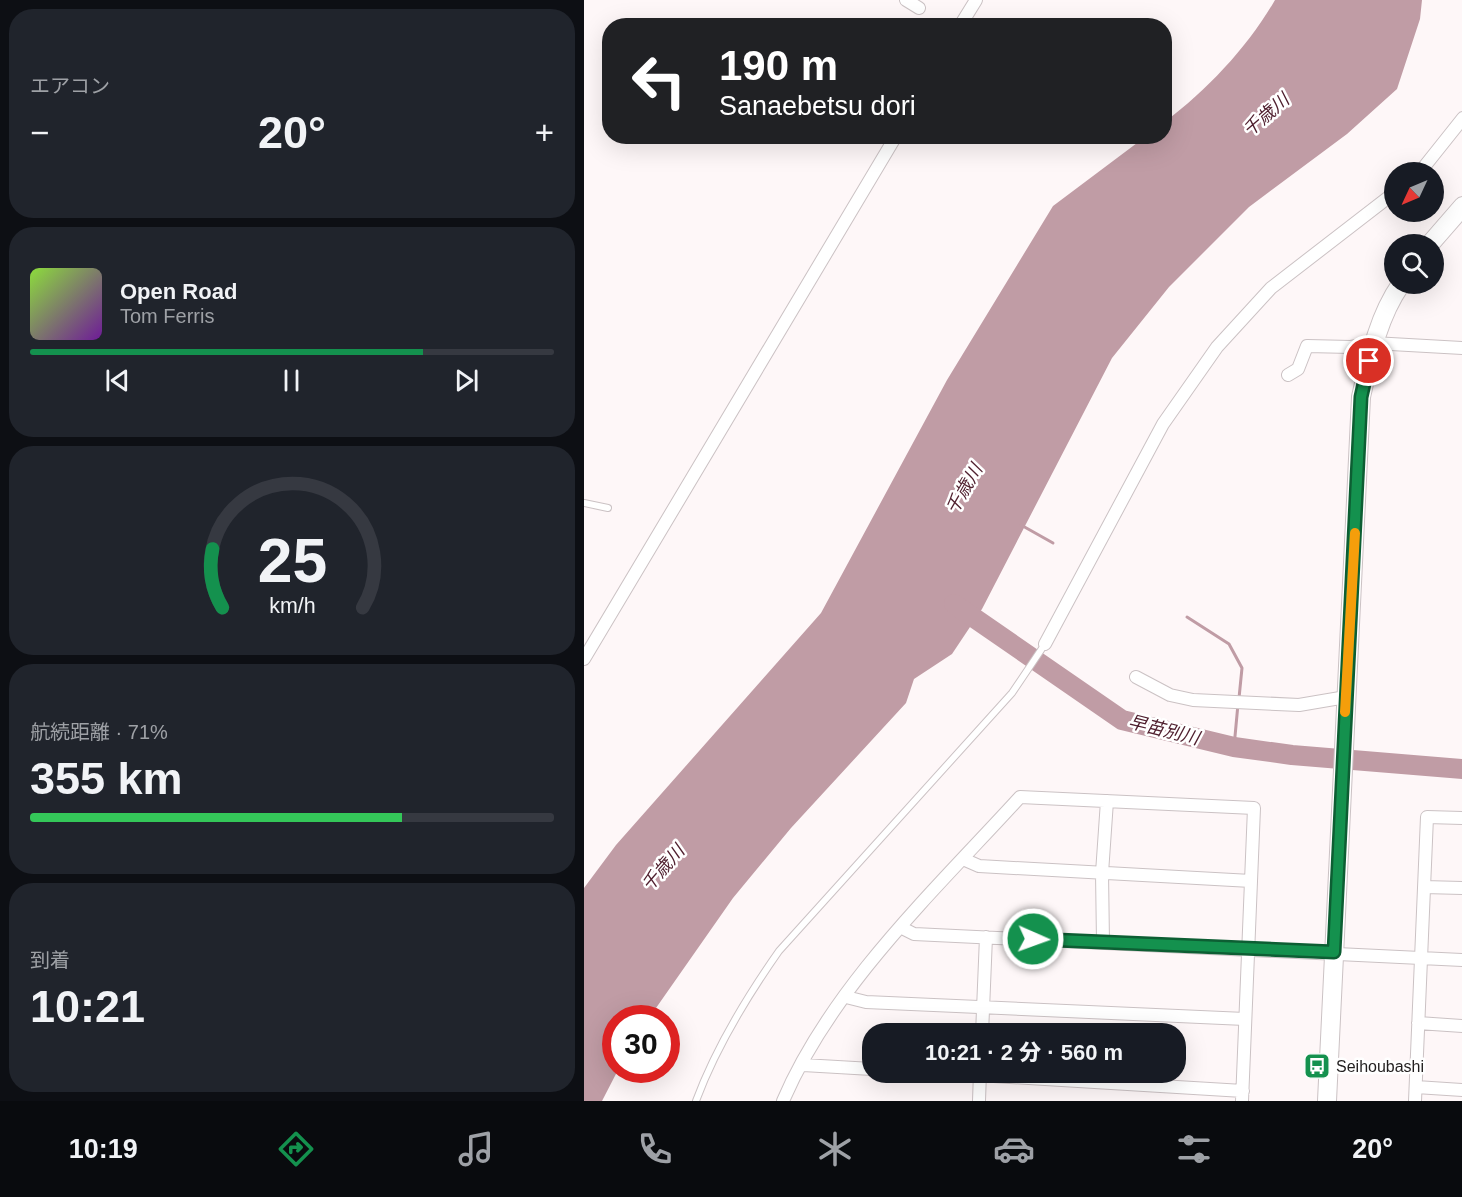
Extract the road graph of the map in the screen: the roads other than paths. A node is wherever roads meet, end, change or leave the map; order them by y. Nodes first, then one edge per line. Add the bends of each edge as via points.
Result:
1 (906, 0) edge
2 (976, 0) edge
3 (919, 8) dead end
4 (965, 18) edge
5 (1463, 118) edge
6 (891, 144) edge
7 (1428, 162) edge
8 (1384, 201) edge
9 (1463, 206) edge
10 (1439, 234) edge
11 (1394, 294) edge
12 (1373, 343) junction
13 (1463, 348) edge
14 (1288, 375) dead end
15 (584, 503) edge
16 (608, 508) dead end
17 (1045, 644) joint
18 (584, 659) edge
19 (1136, 677) dead end
20 (1345, 704) junction
21 (1107, 801) junction
22 (1463, 818) edge
23 (963, 859) junction
24 (1102, 873) junction
25 (1251, 881) junction
26 (1424, 886) junction
27 (1463, 888) edge
28 (902, 928) junction
29 (986, 937) junction
30 (1103, 942) junction
31 (1248, 948) junction
32 (1334, 952) junction
33 (1421, 957) junction
34 (1463, 960) edge
35 (846, 997) junction
36 (983, 1005) junction
37 (1245, 1019) junction
38 (982, 1023) edge
39 (1418, 1023) junction
40 (1463, 1026) edge
41 (803, 1065) junction
42 (862, 1068) edge
43 (980, 1083) edge
44 (1087, 1083) edge
45 (1416, 1087) junction
46 (1463, 1090) edge
47 (1242, 1096) edge
48 (696, 1101) edge
49 (783, 1101) edge
50 (979, 1101) edge
51 (1327, 1101) edge
52 (1415, 1101) edge

1 - 3 street
2 - 4 street
5 - 7 street
6 - 18 street
8 - 17 street via 1271,288 1217,347 1163,424
9 - 10 street
11 - 12 street
12 - 13 street
12 - 14 street via 1307,346 1298,369
12 - 20 street via 1361,397
15 - 16 lane
17 - 48 lane via 1012,693 779,951 732,1026
19 - 20 street via 1170,695 1205,701
20 - 32 street
21 - 23 street via 1020,797
21 - 24 street
21 - 25 street via 1254,808
22 - 26 street via 1427,816
23 - 24 street via 979,866
23 - 28 street
24 - 25 street
24 - 30 street
25 - 31 street
26 - 27 street
26 - 33 street
28 - 29 street via 914,934
28 - 35 street
29 - 30 street
29 - 36 street
30 - 31 street
31 - 32 street
31 - 37 street
32 - 33 street
32 - 51 street
33 - 34 street
33 - 39 street
35 - 36 street via 866,1002
35 - 41 street
36 - 37 street
36 - 38 street
37 - 47 street
39 - 40 street
39 - 45 street
41 - 42 street
41 - 49 street
43 - 50 street
44 - 47 street
45 - 46 street
45 - 52 street

